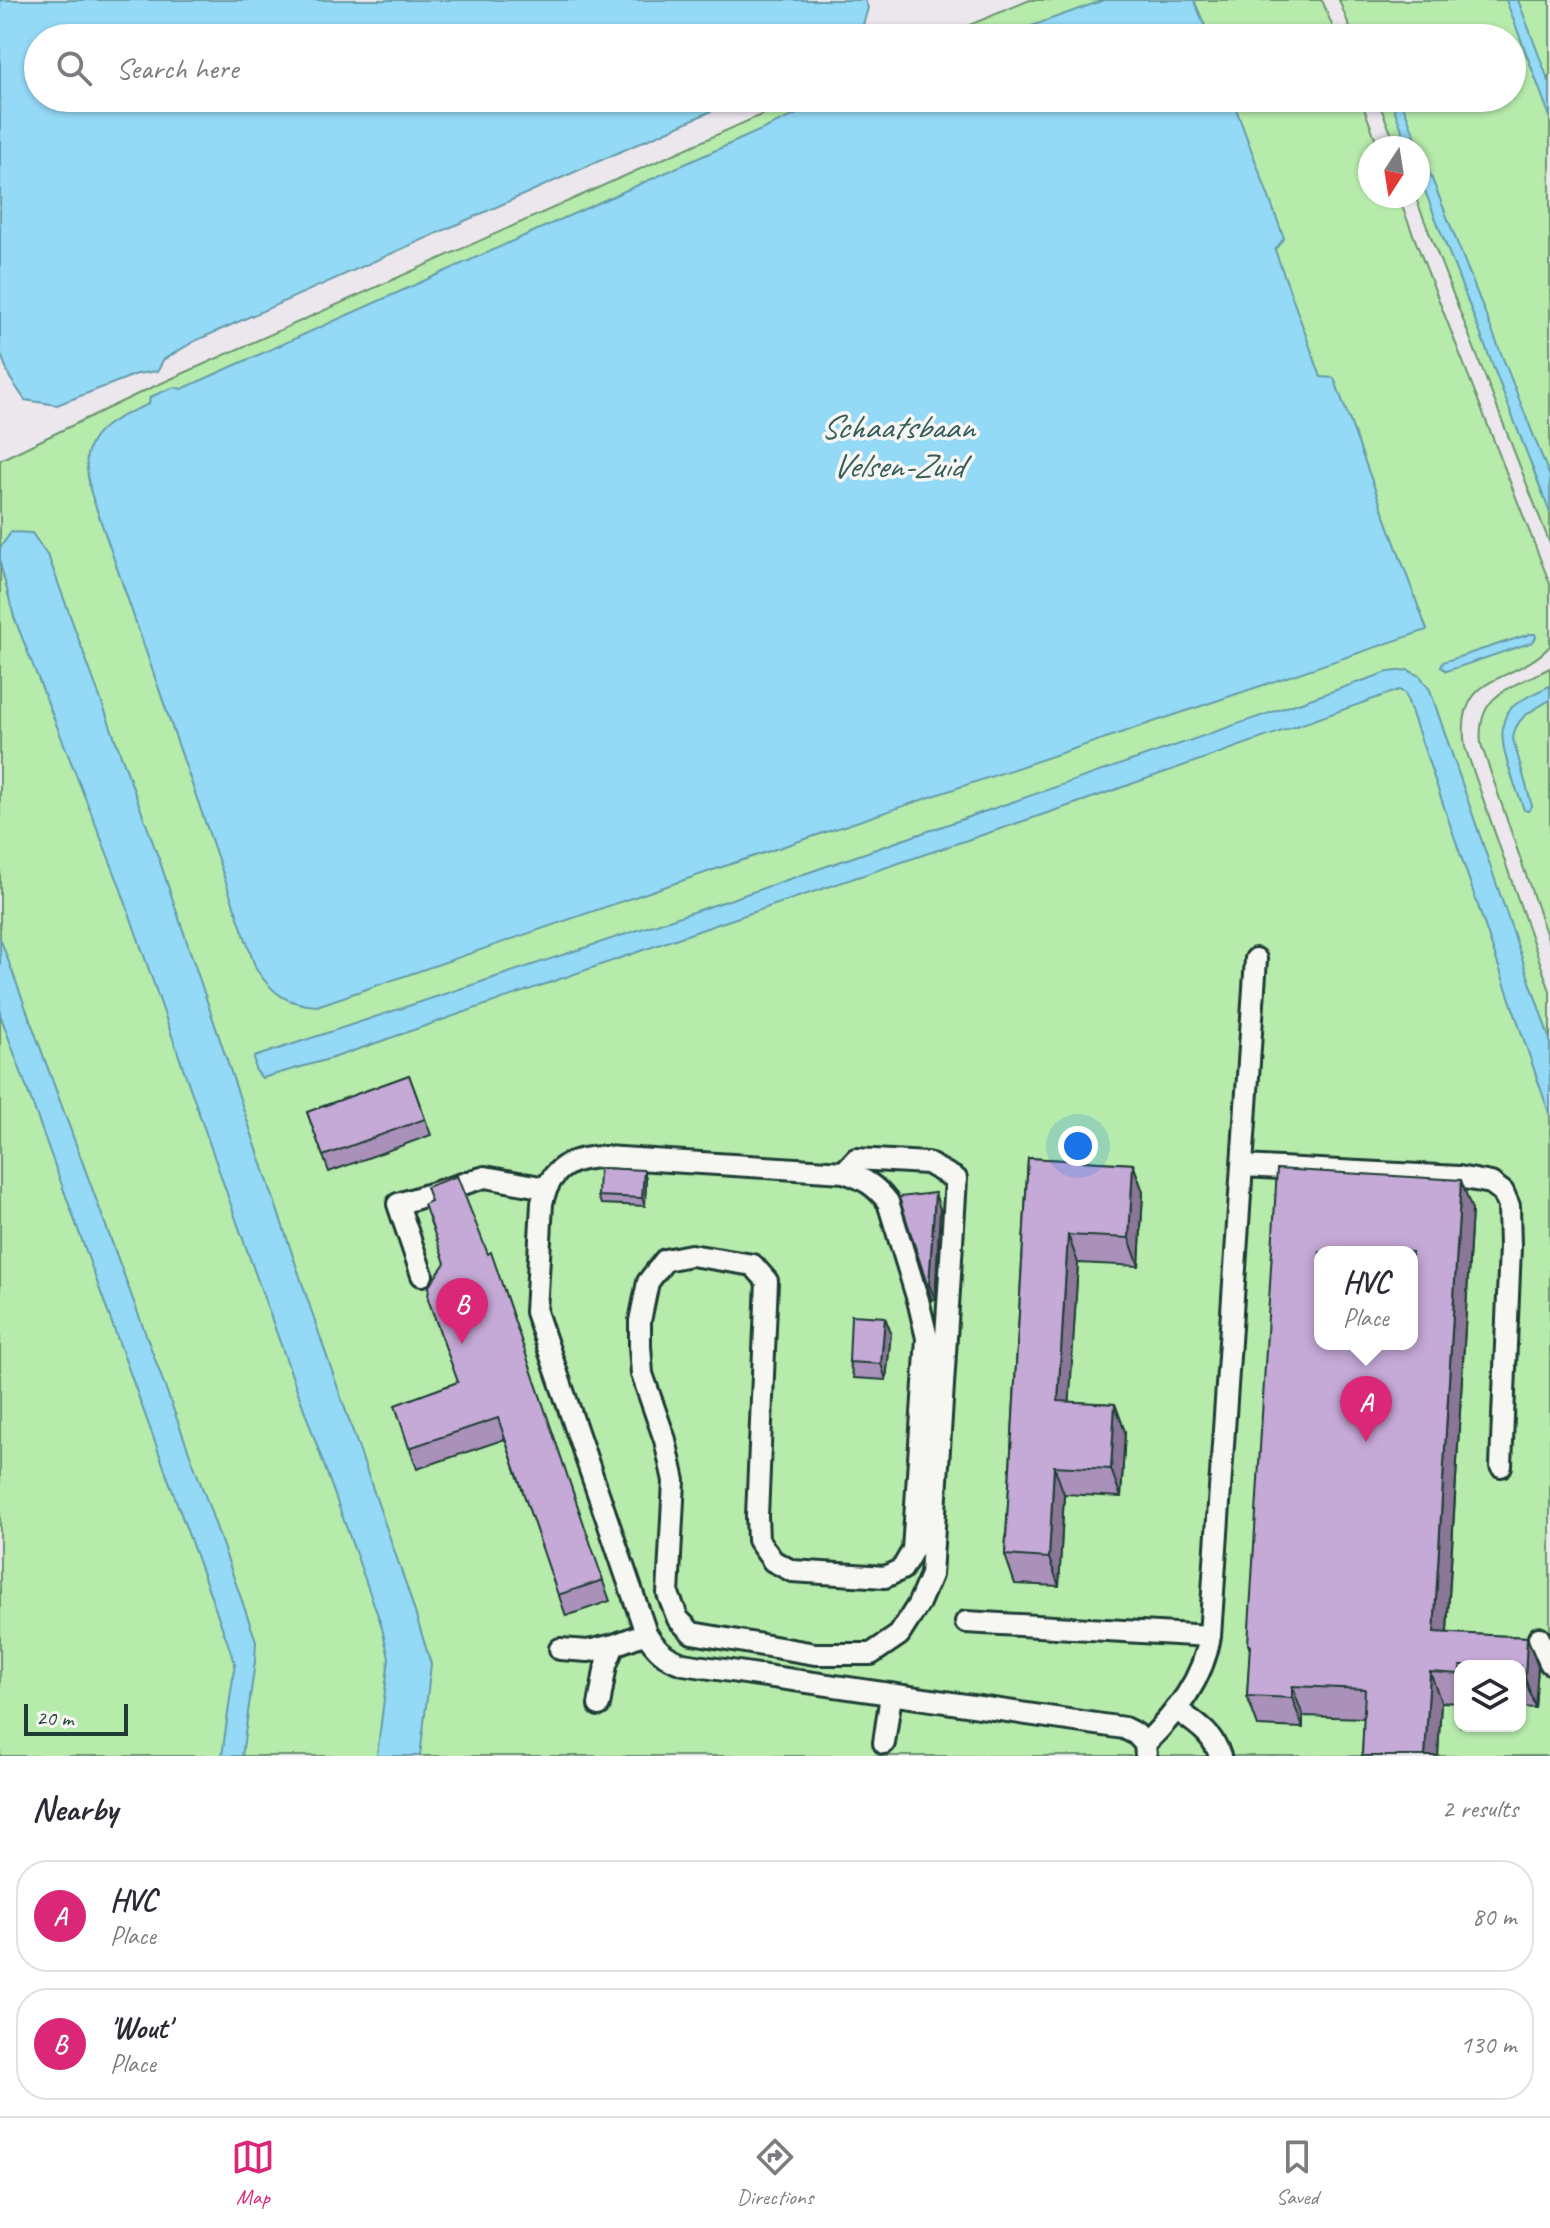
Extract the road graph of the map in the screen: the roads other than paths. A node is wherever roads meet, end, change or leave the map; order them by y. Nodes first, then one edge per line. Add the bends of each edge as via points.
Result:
1 (1256, 959) dead end
2 (1243, 1166) junction
3 (844, 1172) junction
4 (546, 1188) junction
5 (422, 1275) dead end
6 (1501, 1466) dead end
7 (966, 1622) dead end
8 (646, 1633) junction
9 (1210, 1636) junction
10 (1539, 1638) dead end
11 (614, 1645) junction
12 (560, 1649) dead end
13 (1550, 1663) edge
14 (891, 1695) junction
15 (599, 1705) dead end
16 (1176, 1709) junction
17 (884, 1743) dead end
18 (1146, 1750) edge
19 (1220, 1756) edge

1 - 2 lane
2 - 6 lane via 1459,1177 1491,1183 1503,1192 1509,1206 1510,1247
2 - 9 lane
3 - 3 lane via 865,1179 888,1202 927,1338 913,1550 902,1569 885,1577 792,1571 773,1561 758,1540 757,1516 767,1281 753,1265 691,1255 665,1260 648,1282 640,1321 642,1374 674,1481 668,1594 678,1619 692,1633 815,1654 871,1654 899,1635 931,1575 956,1179 927,1163 856,1159
3 - 4 lane via 591,1157 565,1166
4 - 5 lane via 485,1177 398,1204
4 - 8 lane via 536,1312
7 - 9 lane
8 - 11 lane
8 - 14 lane via 657,1650 683,1664
9 - 16 lane via 1200,1673
10 - 13 lane
11 - 12 lane via 588,1651
11 - 15 lane
14 - 17 lane
14 - 18 lane via 1124,1728 1136,1734
16 - 18 lane
16 - 19 lane via 1204,1729

